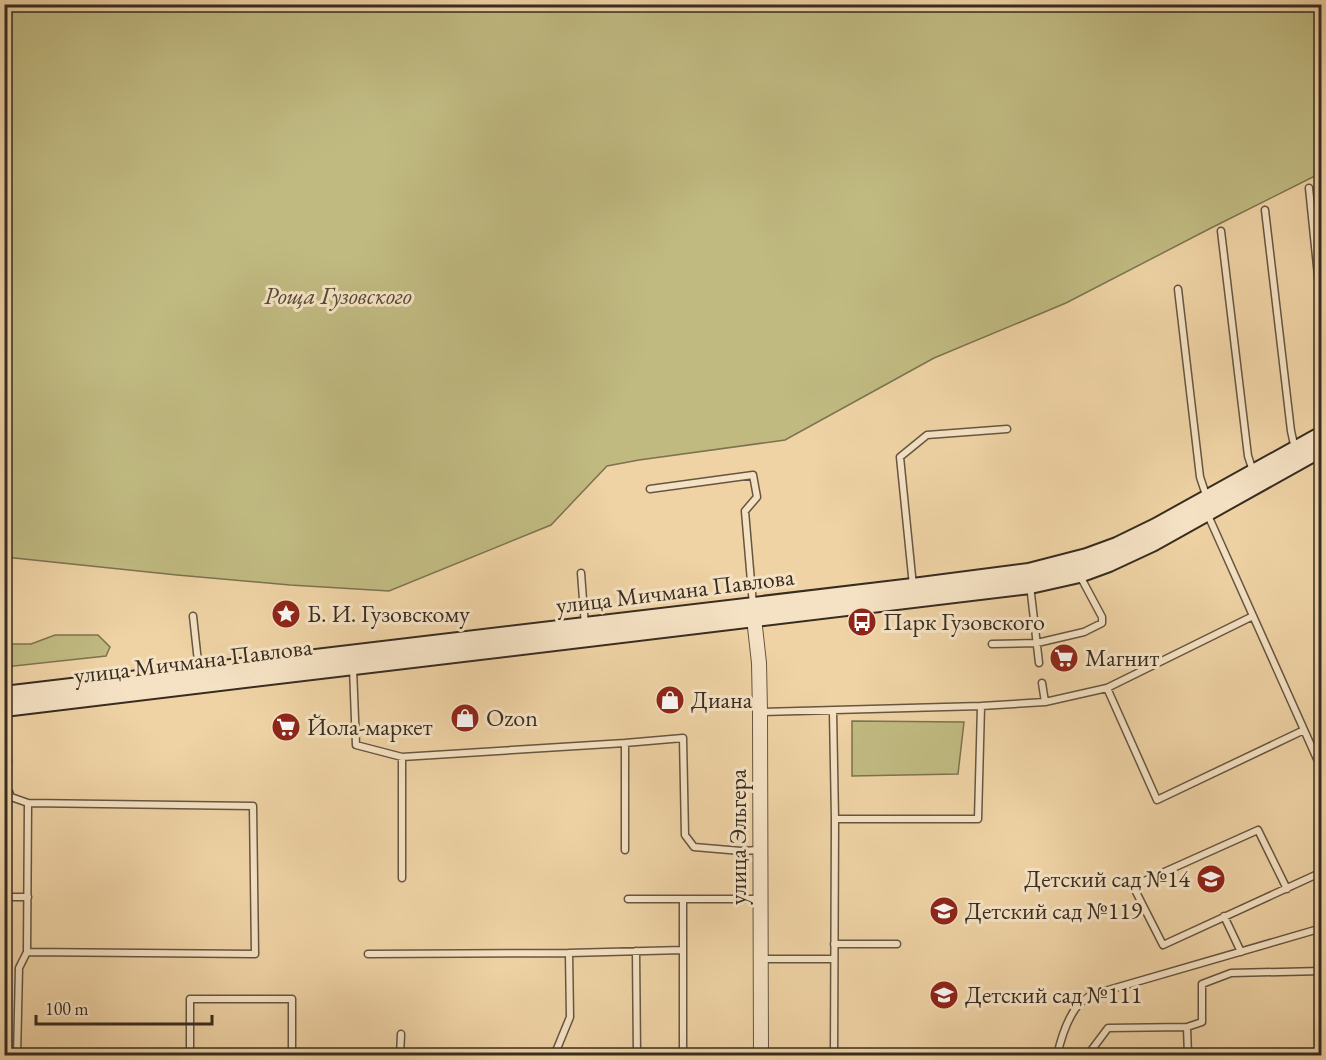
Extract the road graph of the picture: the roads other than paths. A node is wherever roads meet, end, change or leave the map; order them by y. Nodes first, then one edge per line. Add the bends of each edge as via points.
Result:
1 (1309, 188) dead end
2 (1265, 210) dead end
3 (1221, 231) dead end
4 (1178, 289) dead end
5 (1322, 315) edge
6 (1007, 429) dead end
7 (1322, 435) edge
8 (1322, 448) edge
9 (1296, 449) junction
10 (1255, 478) junction
11 (650, 489) dead end
12 (1205, 504) junction
13 (581, 573) dead end
14 (1079, 574) junction
15 (1029, 578) junction
16 (914, 593) junction
17 (754, 612) junction
18 (194, 616) dead end
19 (1253, 616) junction
20 (586, 632) junction
21 (1037, 643) junction
22 (992, 645) dead end
23 (353, 660) junction
24 (1039, 663) dead end
25 (200, 678) junction
26 (1042, 684) dead end
27 (1107, 688) junction
28 (4, 695) edge
29 (1045, 702) junction
30 (981, 706) junction
31 (4, 709) edge
32 (833, 711) junction
33 (760, 712) junction
34 (1304, 730) junction
35 (625, 743) junction
36 (6, 744) edge
37 (402, 757) junction
38 (9, 762) dead end
39 (1322, 770) edge
40 (9, 792) dead end
41 (28, 803) junction
42 (835, 819) junction
43 (626, 850) dead end
44 (760, 850) junction
45 (1322, 872) edge
46 (402, 878) dead end
47 (1287, 889) junction
48 (4, 897) edge
49 (28, 897) junction
50 (628, 899) dead end
51 (683, 899) junction
52 (760, 899) junction
53 (1224, 916) junction
54 (1322, 928) edge
55 (834, 944) junction
56 (897, 944) dead end
57 (683, 950) junction
58 (636, 951) junction
59 (27, 952) junction
60 (1241, 952) junction
61 (569, 953) junction
62 (368, 954) dead end
63 (761, 959) junction
64 (834, 959) junction
65 (1322, 971) edge
66 (1187, 1027) junction
67 (401, 1034) dead end
68 (17, 1056) edge
69 (190, 1056) edge
70 (292, 1056) edge
71 (400, 1056) edge
72 (554, 1056) edge
73 (637, 1056) edge
74 (683, 1056) edge
75 (761, 1056) edge
76 (834, 1056) edge
77 (1057, 1056) edge
78 (1087, 1056) edge
79 (1188, 1056) edge

1 - 5 lane
2 - 9 lane
3 - 10 lane via 1248,456
4 - 12 lane
6 - 16 lane via 927,435 900,457
7 - 9 main road, улица Мичмана Павлова
8 - 10 main road, улица Мичмана Павлова
9 - 10 main road, улица Мичмана Павлова
10 - 12 main road, улица Мичмана Павлова
11 - 17 lane via 753,475 757,497 745,511
12 - 14 main road, улица Мичмана Павлова via 1152,543
12 - 15 main road, улица Мичмана Павлова via 1117,546
12 - 19 lane
13 - 20 lane
14 - 15 main road, улица Мичмана Павлова
14 - 21 lane via 1102,622 1084,632
15 - 16 main road, улица Мичмана Павлова
15 - 21 lane
16 - 17 main road, улица Мичмана Павлова
17 - 20 main road, улица Мичмана Павлова
17 - 33 street, улица Эльгера
18 - 25 lane
19 - 27 lane
19 - 34 lane
20 - 23 main road, улица Мичмана Павлова
21 - 22 lane
21 - 24 lane
23 - 25 main road, улица Мичмана Павлова
23 - 37 lane via 356,745
25 - 28 main road, улица Мичмана Павлова
25 - 31 main road, улица Мичмана Павлова
26 - 29 lane
27 - 29 lane
27 - 34 lane via 1157,800
29 - 30 lane
30 - 32 lane
30 - 42 lane via 978,819
31 - 36 lane
32 - 33 lane
32 - 42 lane
33 - 44 street, улица Эльгера
34 - 39 lane
35 - 37 lane
35 - 43 lane
35 - 44 lane via 682,738 685,835 689,841 694,847
36 - 38 lane
37 - 46 lane
40 - 41 lane via 11,797
41 - 49 lane
41 - 59 lane via 253,806 255,954
42 - 55 lane
44 - 52 street, улица Эльгера
45 - 47 lane
47 - 53 lane
47 - 53 lane via 1258,830 1133,886 1163,945
48 - 49 lane
49 - 59 lane
50 - 51 lane
51 - 52 lane
51 - 57 lane
52 - 63 street, улица Эльгера
53 - 60 lane
54 - 60 lane
55 - 56 lane
55 - 64 lane
57 - 58 lane
57 - 74 lane
58 - 61 lane
58 - 73 lane
59 - 68 lane via 19,968
60 - 77 lane via 1091,995 1068,1022
61 - 62 lane
61 - 72 lane via 570,1017
63 - 64 lane
63 - 75 street, улица Эльгера
64 - 76 lane
65 - 66 lane via 1231,972 1202,984 1203,1022
66 - 78 lane via 1108,1028
66 - 79 lane
67 - 71 lane
69 - 70 lane via 190,999 292,999

